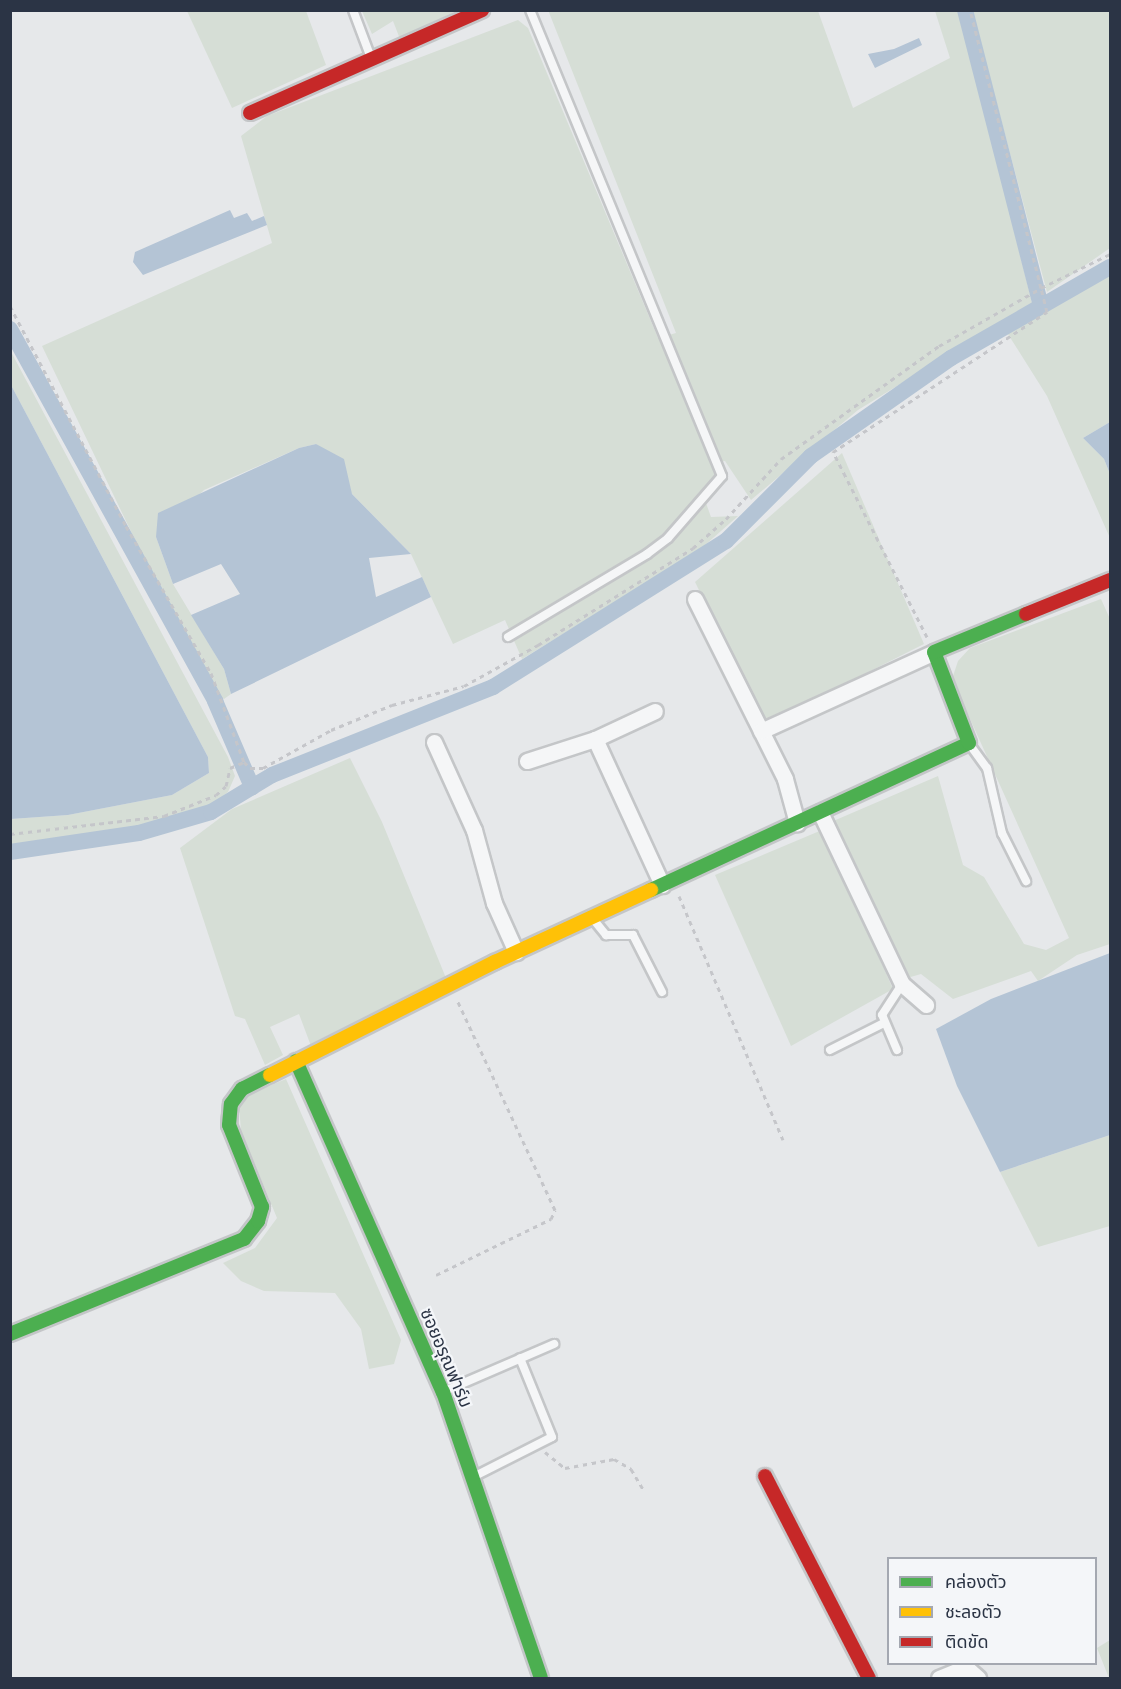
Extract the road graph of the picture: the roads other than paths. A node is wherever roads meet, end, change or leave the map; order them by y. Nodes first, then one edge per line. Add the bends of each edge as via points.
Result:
1 (353, 10) edge
2 (482, 10) edge
3 (530, 10) edge
4 (372, 59) junction
5 (250, 112) dead end
6 (1109, 585) edge
7 (695, 599) dead end
8 (508, 638) dead end
9 (934, 652) junction
10 (655, 711) dead end
11 (761, 731) junction
12 (596, 739) junction
13 (434, 742) dead end
14 (969, 743) junction
15 (527, 761) dead end
16 (820, 812) junction
17 (797, 823) junction
18 (1026, 881) dead end
19 (667, 883) junction
20 (592, 918) junction
21 (516, 952) junction
22 (902, 984) junction
23 (662, 992) dead end
24 (926, 1005) dead end
25 (884, 1023) junction
26 (830, 1050) dead end
27 (897, 1050) dead end
28 (296, 1061) junction
29 (10, 1334) edge
30 (554, 1344) dead end
31 (520, 1358) junction
32 (443, 1392) junction
33 (765, 1476) dead end
34 (472, 1477) junction
35 (541, 1678) edge
36 (869, 1678) edge
37 (939, 1678) edge
38 (978, 1678) edge

1 - 4 lane
2 - 4 street
3 - 8 lane via 722,476 668,538 647,554
4 - 5 street
6 - 9 street
7 - 11 street
9 - 11 street
9 - 14 street
10 - 12 street
11 - 17 street via 785,778
12 - 15 street
12 - 19 street
13 - 21 street via 474,830 494,903
14 - 16 street
14 - 18 lane via 987,768 1002,833
16 - 17 street
16 - 22 street
17 - 19 street
19 - 20 street
20 - 21 street
20 - 23 lane via 606,935 633,935
21 - 28 street
22 - 24 street
22 - 25 lane via 882,1015
25 - 26 lane
25 - 27 lane
28 - 29 street via 242,1089 231,1104 229,1125 262,1207 258,1221 244,1239
28 - 32 street, ซอยอรุณฟาร์ม
30 - 31 lane
31 - 32 lane
31 - 34 lane via 552,1437
32 - 34 street, ซอยอรุณฟาร์ม
33 - 36 street
34 - 35 street, ซอยอรุณฟาร์ม
37 - 38 street via 959,1670 970,1671

